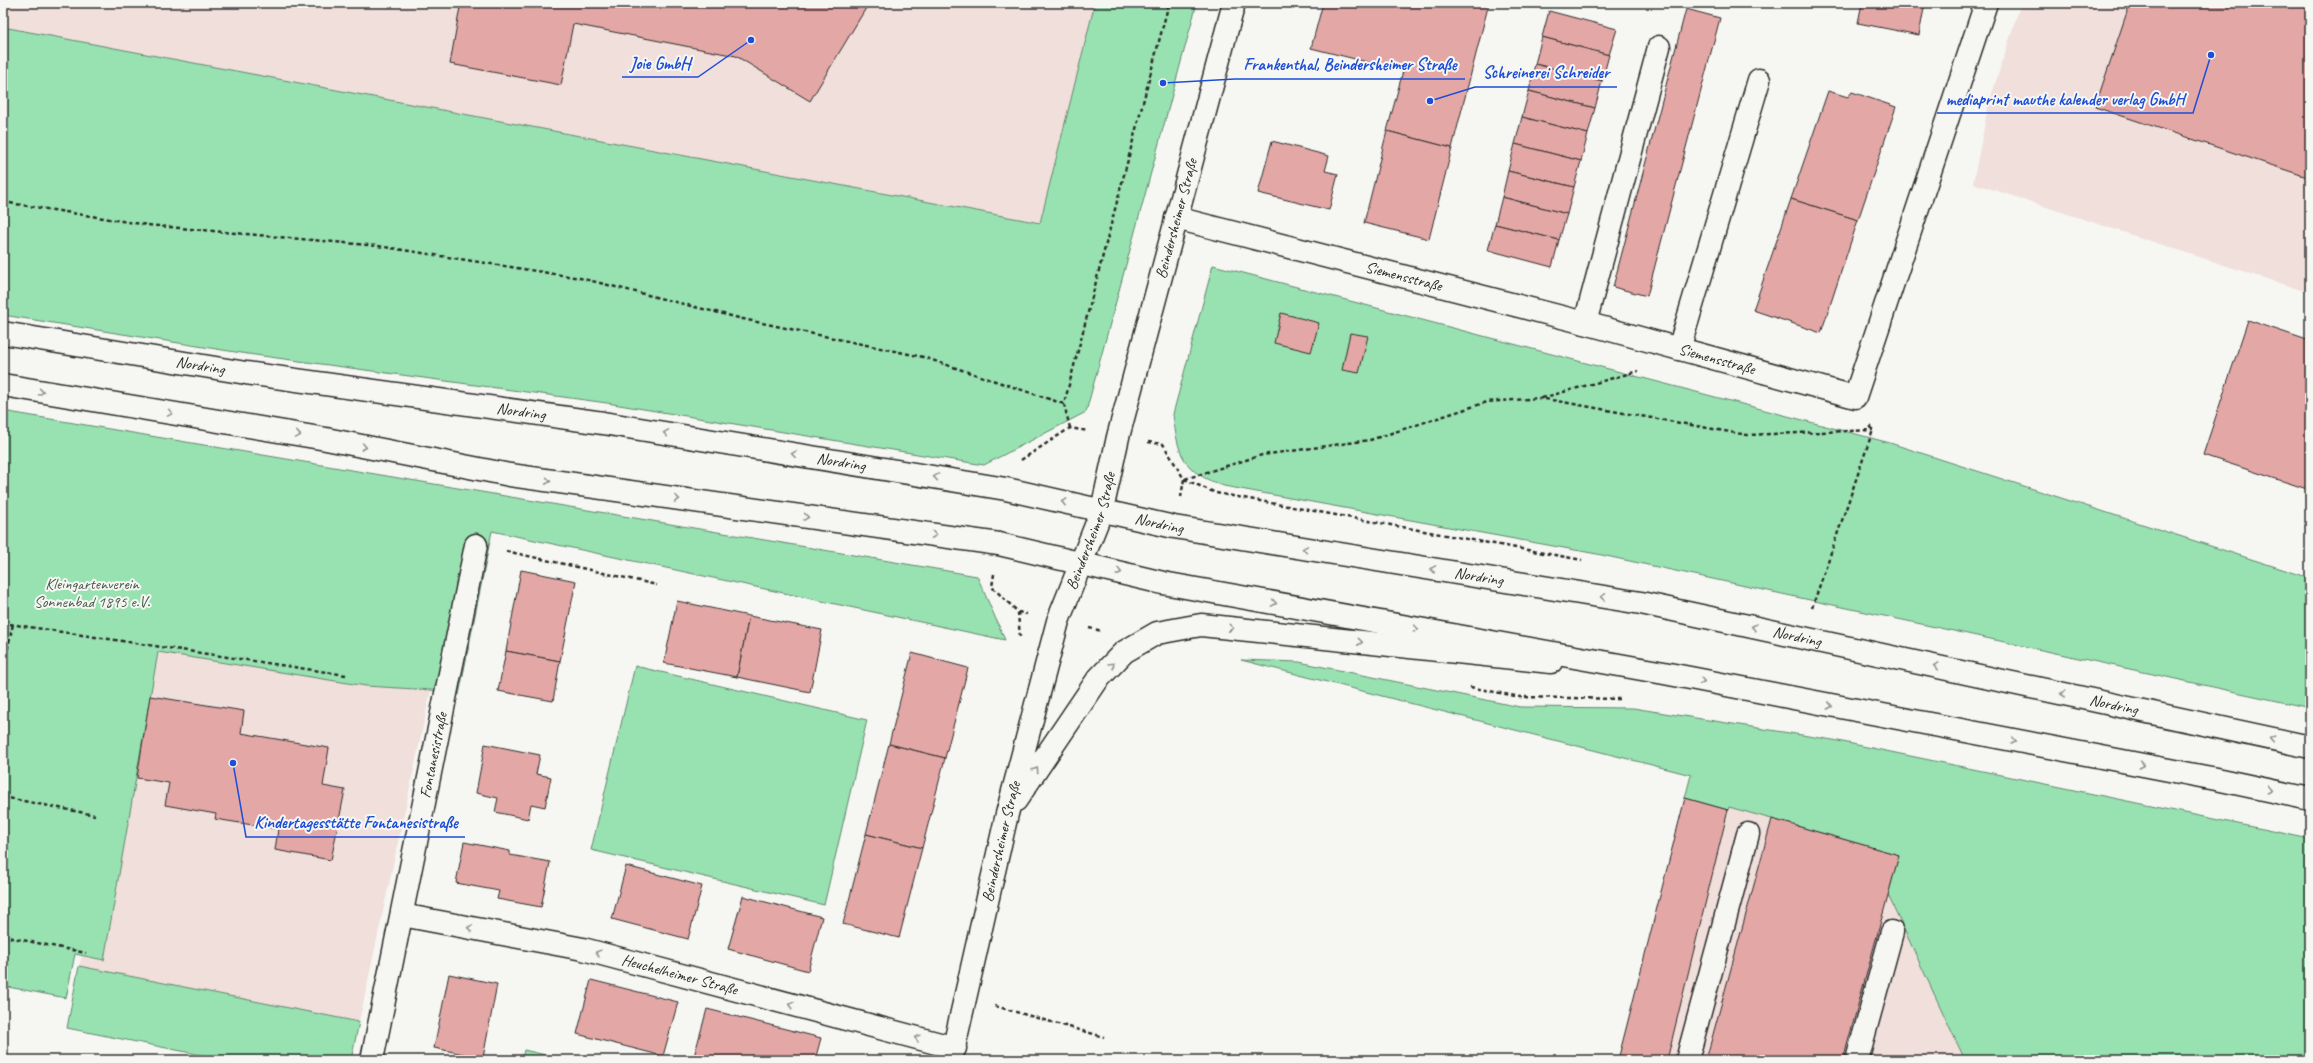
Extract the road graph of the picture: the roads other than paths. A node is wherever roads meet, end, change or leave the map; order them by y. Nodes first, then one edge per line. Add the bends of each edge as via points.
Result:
1 (1234, 3) edge
2 (1986, 3) edge
3 (1659, 47) dead end
4 (1759, 80) dead end
5 (1176, 218) junction
6 (1585, 323) junction
7 (3, 333) edge
8 (1679, 349) junction
9 (3, 385) edge
10 (1102, 510) junction
11 (476, 545) road end
12 (1081, 563) junction
13 (1664, 673) junction
14 (2310, 747) edge
15 (2310, 799) edge
16 (1007, 814) junction
17 (1748, 834) dead end
18 (402, 915) junction
19 (1892, 932) dead end
20 (953, 1054) edge
21 (372, 1060) edge
22 (1687, 1060) edge
23 (1858, 1060) edge

1 - 5 main road, Beindersheimer Straße
2 - 8 main road, Siemensstraße via 1855,397
3 - 6 main road
4 - 8 main road
5 - 6 main road, Siemensstraße
5 - 10 main road, Beindersheimer Straße via 1118,437
6 - 8 main road, Siemensstraße
10 -> 7 main road, Nordring via 1006,489 634,428 246,373
9 -> 12 main road via 326,439 510,475 999,544
10 - 12 main road, Beindersheimer Straße
14 -> 10 main road, Nordring via 1641,603 1201,532
11 - 18 main road, Fontanesistraße
12 -> 13 main road via 1163,583
12 - 16 main road, Beindersheimer Straße via 1058,621
13 -> 15 main road
16 -> 13 main road via 1098,679 1124,652 1157,633 1201,625
16 - 20 main road, Beindersheimer Straße
17 - 22 main road
20 -> 18 main road, Heuchelheimer Straße via 583,949
18 - 21 main road, Fontanesistraße
19 - 23 main road

